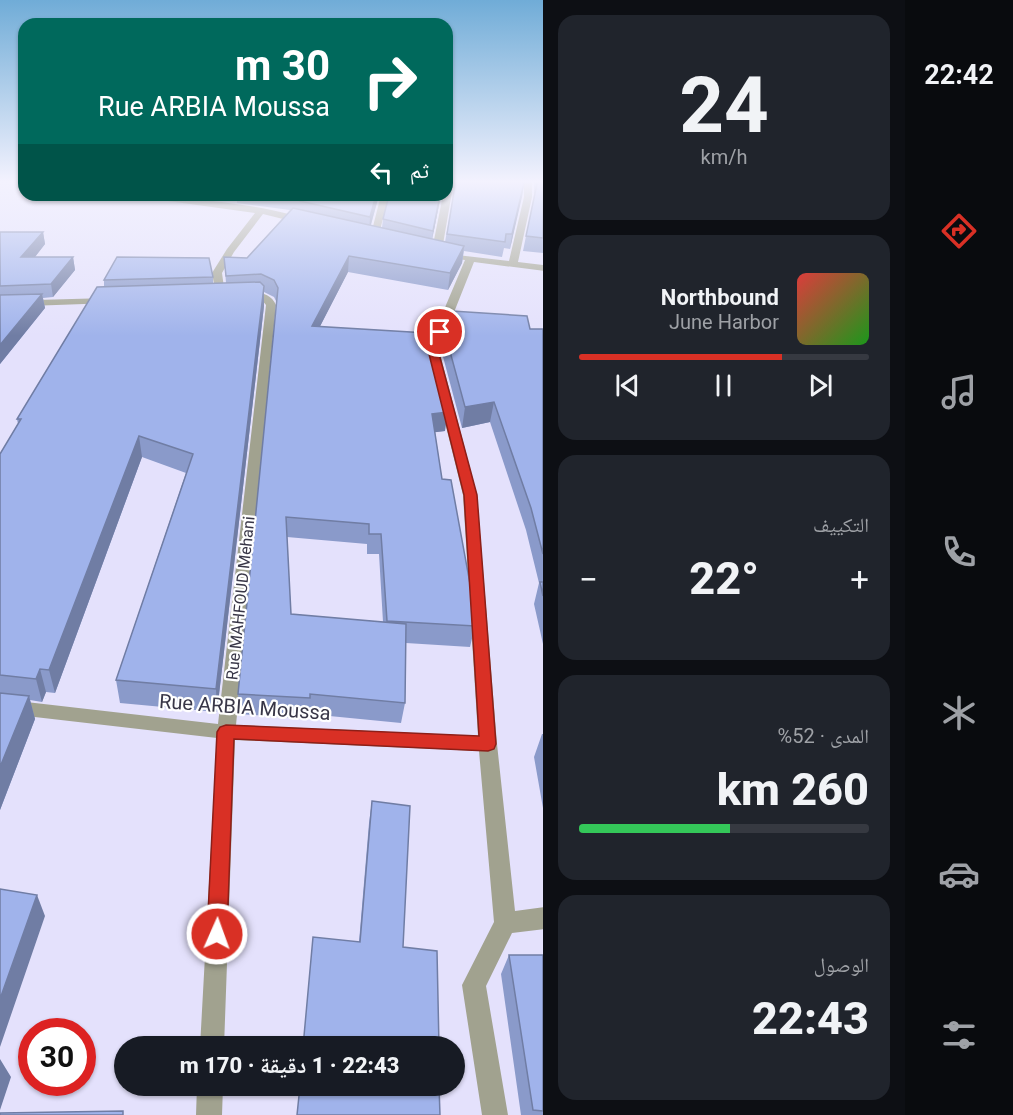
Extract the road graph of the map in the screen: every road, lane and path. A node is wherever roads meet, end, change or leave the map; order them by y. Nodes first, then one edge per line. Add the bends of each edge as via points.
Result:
1 (245, 232) edge
2 (376, 232) edge
3 (440, 232) edge
4 (520, 232) edge
5 (363, 236) edge
6 (374, 238) junction
7 (385, 240) edge
8 (426, 248) edge
9 (437, 250) junction
10 (470, 259) junction
11 (513, 265) junction
12 (543, 268) edge
13 (115, 301) edge
14 (0, 304) edge
15 (0, 706) edge
16 (226, 732) junction
17 (488, 744) junction
18 (543, 918) edge
19 (505, 923) junction
20 (212, 1036) edge
21 (210, 1096) edge
22 (209, 1115) edge
23 (495, 1115) edge

1 - 16 street, Rue MAHFOUD Mehani via 217,273 217,298 263,296 271,304
2 - 6 street
3 - 9 street
4 - 11 street
5 - 6 street
6 - 7 street
8 - 9 street
9 - 10 street
10 - 11 street
10 - 17 street via 433,350 470,495
11 - 12 street
13 - 14 street
15 - 16 street, Rue ARBIA Moussa
16 - 17 street, Rue ARBIA Moussa
16 - 20 street, Rue MAHFOUD Mehani
17 - 19 street
18 - 19 street
19 - 23 street via 474,985
21 - 22 street

